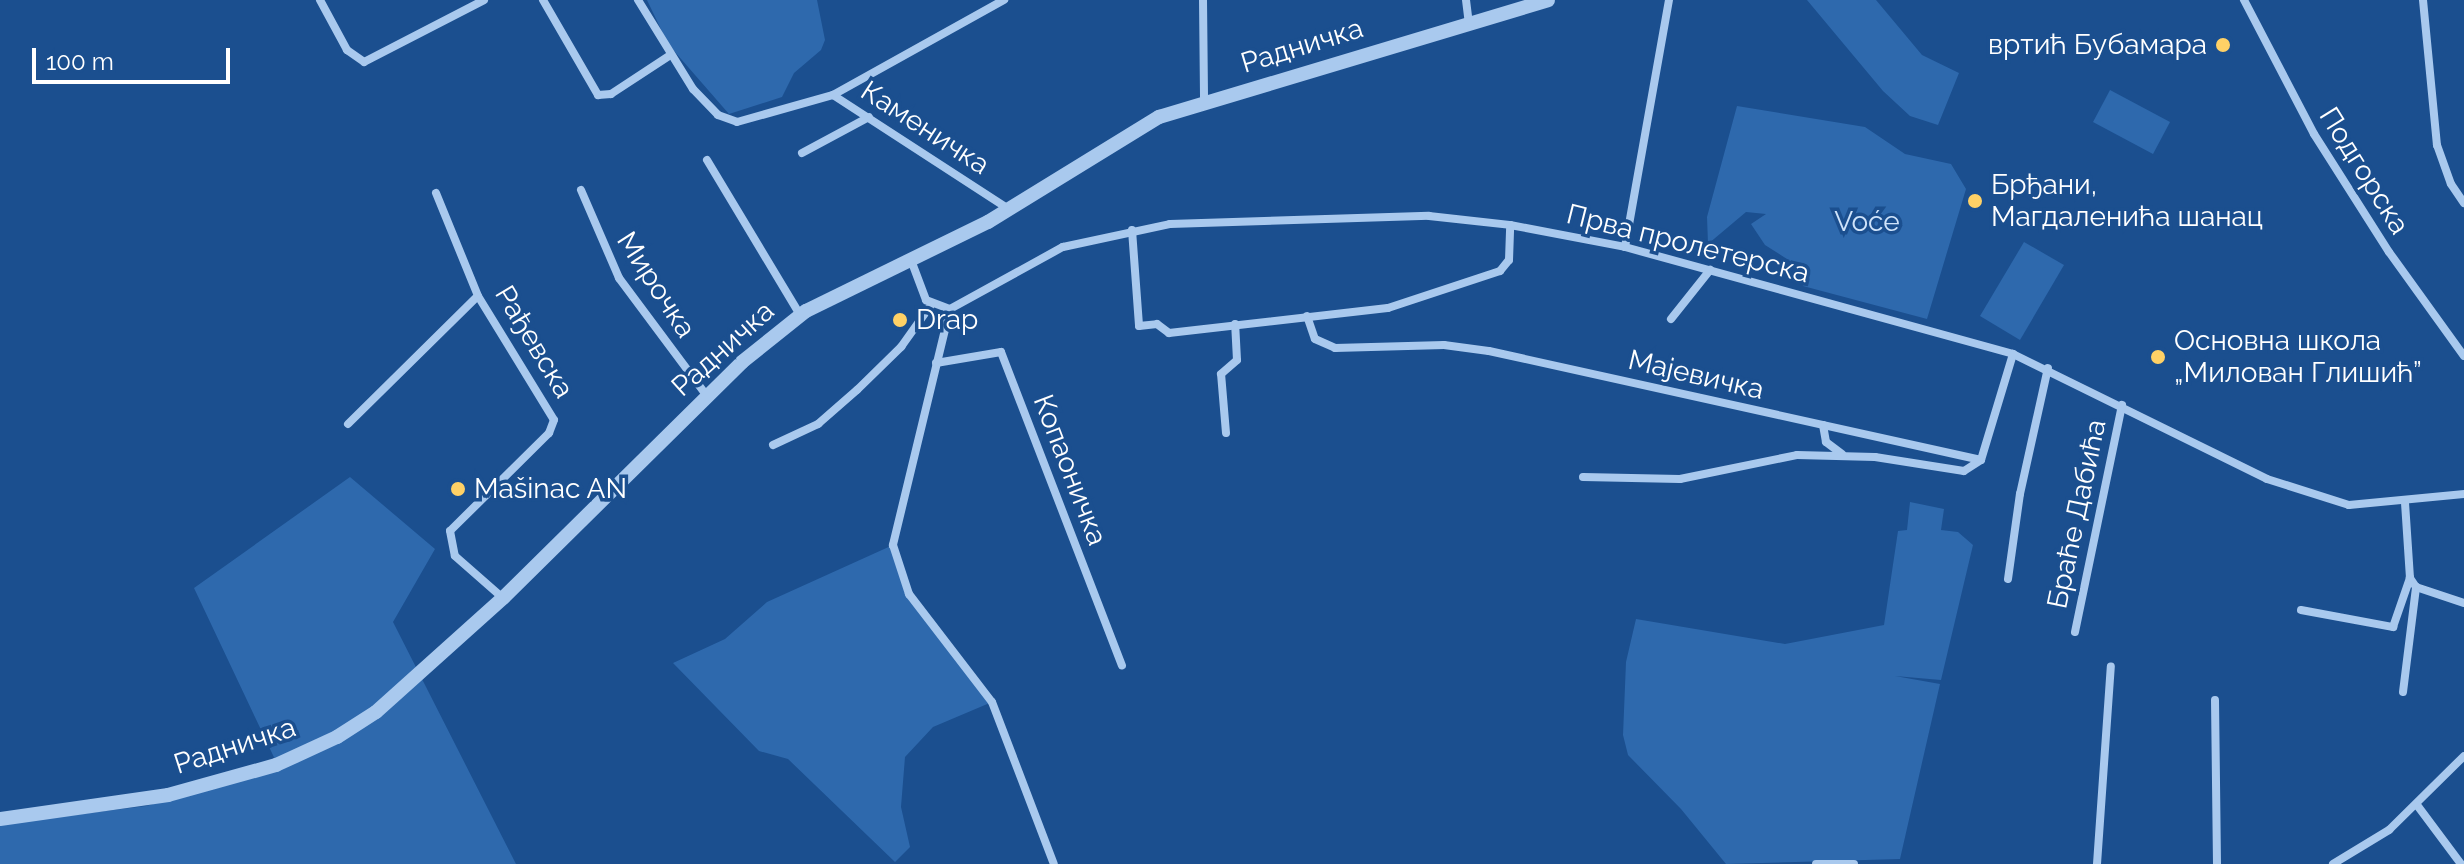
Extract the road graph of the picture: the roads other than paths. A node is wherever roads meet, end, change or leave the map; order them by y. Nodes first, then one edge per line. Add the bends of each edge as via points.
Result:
1 (320, 0) edge
2 (484, 0) edge
3 (543, 0) edge
4 (638, 0) edge
5 (1004, 0) edge
6 (1203, 0) edge
7 (1466, 0) edge
8 (1548, 0) edge
9 (1669, 0) edge
10 (2244, 0) edge
11 (2423, 0) edge
12 (466, 5) edge
13 (1469, 24) junction
14 (669, 56) junction
15 (833, 95) junction
16 (1204, 102) junction
17 (869, 117) junction
18 (802, 153) dead end
19 (707, 160) dead end
20 (581, 190) dead end
21 (436, 193) dead end
22 (2464, 203) edge
23 (1010, 210) junction
24 (1510, 225) junction
25 (1132, 230) junction
26 (1625, 247) junction
27 (911, 260) junction
28 (1710, 270) junction
29 (478, 296) junction
30 (931, 305) junction
31 (950, 309) junction
32 (800, 315) junction
33 (1307, 316) junction
34 (1671, 319) dead end
35 (1235, 324) junction
36 (2013, 354) junction
37 (2464, 356) edge
38 (936, 363) junction
39 (2048, 368) junction
40 (707, 396) junction
41 (2122, 405) junction
42 (348, 424) dead end
43 (1823, 425) junction
44 (1226, 433) dead end
45 (773, 445) dead end
46 (1843, 455) junction
47 (1981, 460) junction
48 (1583, 477) dead end
49 (2464, 494) edge
50 (2405, 502) junction
51 (2410, 578) junction
52 (2008, 579) dead end
53 (2416, 587) junction
54 (503, 598) junction
55 (2464, 603) edge
56 (2301, 610) dead end
57 (2075, 632) dead end
58 (1122, 665) dead end
59 (2111, 666) dead end
60 (2403, 692) dead end
61 (2215, 700) dead end
62 (2464, 756) edge
63 (2417, 805) junction
64 (0, 819) edge
65 (2358, 851) junction
66 (1054, 864) edge
67 (1816, 864) edge
68 (1854, 864) edge
69 (2097, 864) edge
70 (2217, 864) edge
71 (2333, 864) edge
72 (2358, 864) edge
73 (2461, 864) edge

1 - 12 street via 347,50 364,62
2 - 12 street
3 - 14 street via 598,95 611,94
4 - 14 street, Каменичка
5 - 15 street
6 - 16 street
7 - 13 street
8 - 13 street, Радничка
9 - 26 street
10 - 37 street, Подгорска via 2314,134
11 - 22 street via 2437,145
13 - 16 street, Радничка
14 - 15 street, Каменичка via 727,120 737,122
15 - 17 street, Каменичка
16 - 23 street, Радничка via 1137,128
17 - 18 street
17 - 23 street, Каменичка
19 - 32 street
20 - 40 street, Мирочка via 619,278
21 - 29 street, Рађевска
23 - 27 street, Радничка
24 - 25 street, Прва пролетерска via 1429,216 1205,221
24 - 26 street, Прва пролетерска
24 - 33 street via 1509,260 1500,271 1388,308
25 - 31 street, Прва пролетерска via 1063,247
25 - 35 street via 1139,326 1157,324 1169,333
26 - 28 street, Прва пролетерска
27 - 30 street
27 - 32 street, Радничка
28 - 34 street
28 - 36 street, Прва пролетерска
29 - 42 street
29 - 54 street, Рађевска via 554,420 549,433 450,531 455,556
30 - 31 street
30 - 45 street via 901,347 857,390 818,424
31 - 38 street
32 - 40 street, Радничка
33 - 35 street
33 - 43 street, Мајевичка via 1315,339 1335,348 1444,345 1489,351
35 - 44 street via 1237,360 1221,374
36 - 39 street, Прва пролетерска
36 - 47 street
38 - 58 street, Копаоничка via 1001,352
38 - 66 street via 893,545 898,567 909,594 992,702
39 - 41 street, Прва пролетерска
39 - 52 street via 2020,494
40 - 54 street, Радничка
41 - 50 street, Прва пролетерска via 2267,479 2349,505
41 - 57 street, Браће Дабића
43 - 46 street via 1826,442
43 - 47 street, Мајевичка
46 - 47 street via 1964,471
46 - 48 street via 1766,459 1680,479
49 - 50 street, Прва пролетерска
50 - 51 street
51 - 53 street
51 - 56 street via 2393,627
53 - 55 street
53 - 60 street
54 - 64 street, Радничка via 376,712 300,754 168,795
59 - 69 street
61 - 70 street
62 - 63 street
63 - 65 street
63 - 73 street
65 - 71 street
65 - 72 street
67 - 68 street

